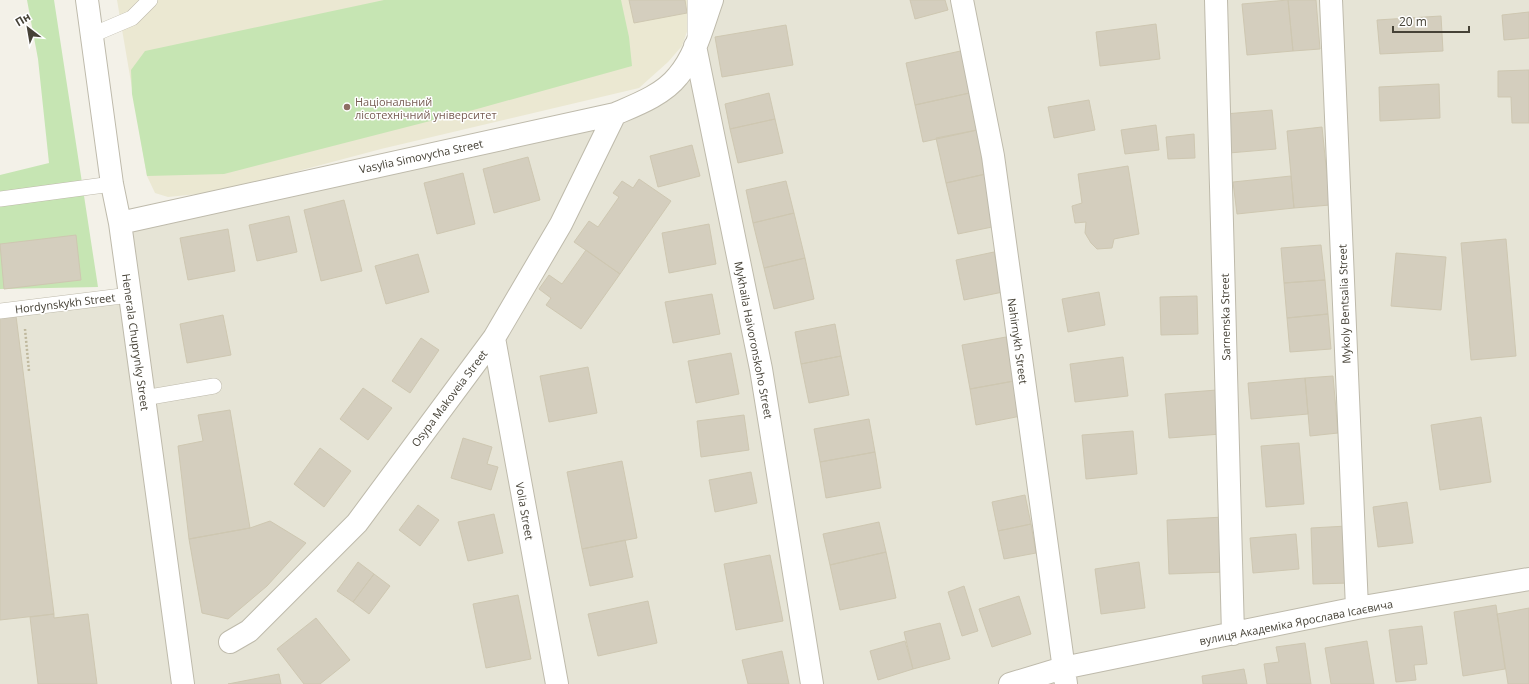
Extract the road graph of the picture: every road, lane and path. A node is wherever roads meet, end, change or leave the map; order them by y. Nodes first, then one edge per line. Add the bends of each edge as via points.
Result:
1 (87, 0) edge
2 (150, 0) edge
3 (695, 0) edge
4 (712, 0) edge
5 (962, 0) edge
6 (1216, 0) edge
7 (1332, 0) edge
8 (92, 35) junction
9 (696, 46) junction
10 (615, 114) junction
11 (112, 184) junction
12 (0, 199) edge
13 (120, 223) junction
14 (130, 295) junction
15 (21, 309) junction
16 (0, 311) edge
17 (494, 338) junction
18 (29, 371) dead end
19 (214, 386) dead end
20 (144, 398) junction
21 (1529, 578) edge
22 (1358, 608) junction
23 (1233, 634) junction
24 (230, 642) dead end
25 (1064, 676) edge
26 (183, 684) edge
27 (557, 684) edge
28 (812, 684) edge
29 (1010, 684) edge

1 - 8 street, Henerala Chuprynky Street
2 - 8 lane via 132,18
3 - 9 lane
4 - 9 street
5 - 25 street, Nahirnykh Street via 993,156
6 - 23 street, Sarnenska Street
7 - 22 street, Mykoly Bentsalia Street
8 - 11 street, Henerala Chuprynky Street
9 - 10 street, Vasylia Simovycha Street via 678,77 651,98
9 - 28 street, Mykhaila Haivoronskoho Street via 761,369
10 - 13 street, Vasylia Simovycha Street
10 - 17 street, Osypa Makoveia Street via 561,224
11 - 12 lane
11 - 13 street, Henerala Chuprynky Street
13 - 14 street, Henerala Chuprynky Street
14 - 15 lane, Hordynskykh Street
14 - 20 street, Henerala Chuprynky Street
15 - 16 lane, Hordynskykh Street
15 - 18 path
17 - 24 street, Osypa Makoveia Street via 357,523 249,632
17 - 27 street, Volia Street
19 - 20 lane
20 - 26 street, Henerala Chuprynky Street
21 - 22 street, вулиця Академіка Ярослава Ісаєвича
22 - 23 street, вулиця Академіка Ярослава Ісаєвича
23 - 25 street, вулиця Академіка Ярослава Ісаєвича
25 - 29 street, вулиця Академіка Ярослава Ісаєвича

